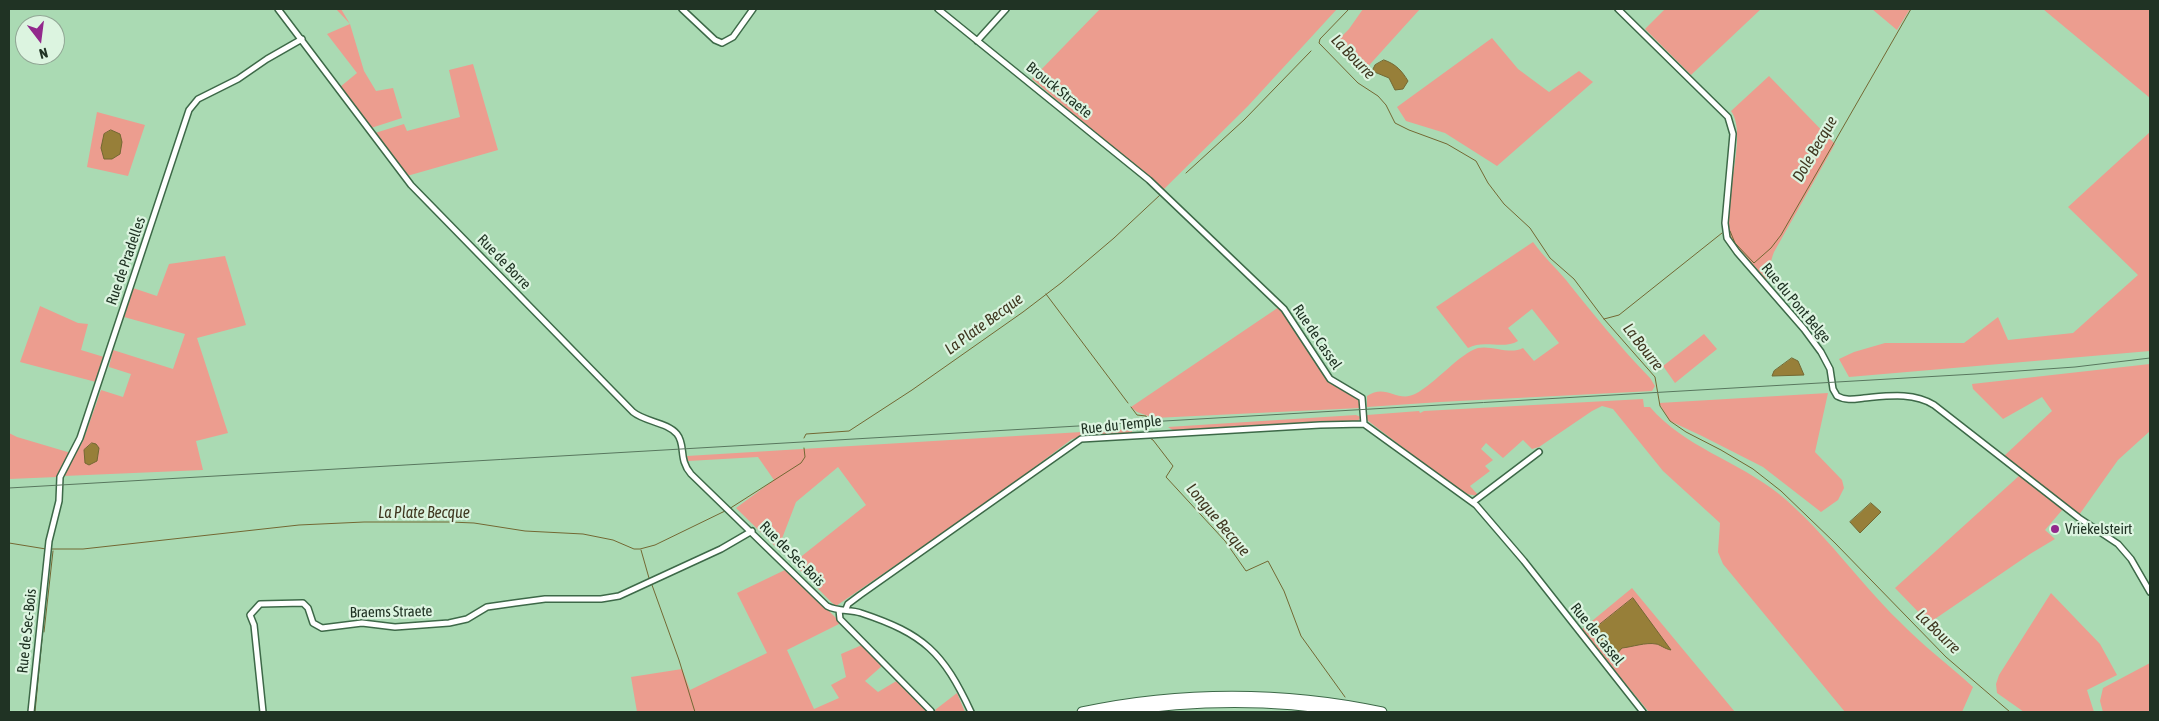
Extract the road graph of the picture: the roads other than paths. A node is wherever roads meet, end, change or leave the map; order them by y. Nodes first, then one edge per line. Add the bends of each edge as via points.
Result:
1 (278, 9) edge
2 (682, 9) edge
3 (753, 9) edge
4 (938, 9) edge
5 (1006, 9) edge
6 (1618, 9) edge
7 (302, 39) junction
8 (977, 40) junction
9 (1162, 193) joint
10 (1364, 424) junction
11 (1539, 452) dead end
12 (1474, 502) junction
13 (729, 509) joint
14 (752, 531) junction
15 (48, 550) joint
16 (2150, 592) edge
17 (839, 610) junction
18 (846, 610) junction
19 (31, 712) edge
20 (263, 712) edge
21 (931, 712) edge
22 (971, 712) edge
23 (1082, 712) edge
24 (1116, 712) edge
25 (1348, 712) edge
26 (1382, 712) edge
27 (1643, 712) edge

1 - 7 street, Rue de Borre
2 - 3 street via 715,40 723,43 733,36
4 - 8 street, Brouck Straete
5 - 8 street
6 - 16 street, Rue du Pont Belge via 1730,120 1733,134 1726,235 1821,352 1830,369 1836,395 1848,400 1913,396 1934,405 2121,547 2134,562
7 - 13 street, Rue de Borre via 411,185 633,412 676,433 687,469
7 - 15 street, Rue de Pradelles via 190,107 80,438 61,472
8 - 9 street, Brouck Straete
9 - 10 street, Rue de Cassel via 1284,309 1330,379 1361,397
10 - 12 street, Rue de Cassel
10 - 18 street, Rue du Temple via 1079,440 860,594
11 - 12 street
12 - 27 street, Rue de Cassel
13 - 14 street, Rue de Sec-Bois
14 - 17 street, Rue de Sec-Bois via 826,605
14 - 20 street, Braems Straete via 721,549 619,596 542,599 493,606 458,622 395,627 362,622 322,628 312,623 308,608 303,603 260,604 250,615 254,625
15 - 19 street, Rue de Sec-Bois
17 - 18 street
17 - 21 street, Rue de Sec-Bois via 840,619
18 - 22 street via 895,625 926,644 947,666
23 - 26 highway via 1170,699 1238,696 1305,700
24 - 25 highway via 1228,703

